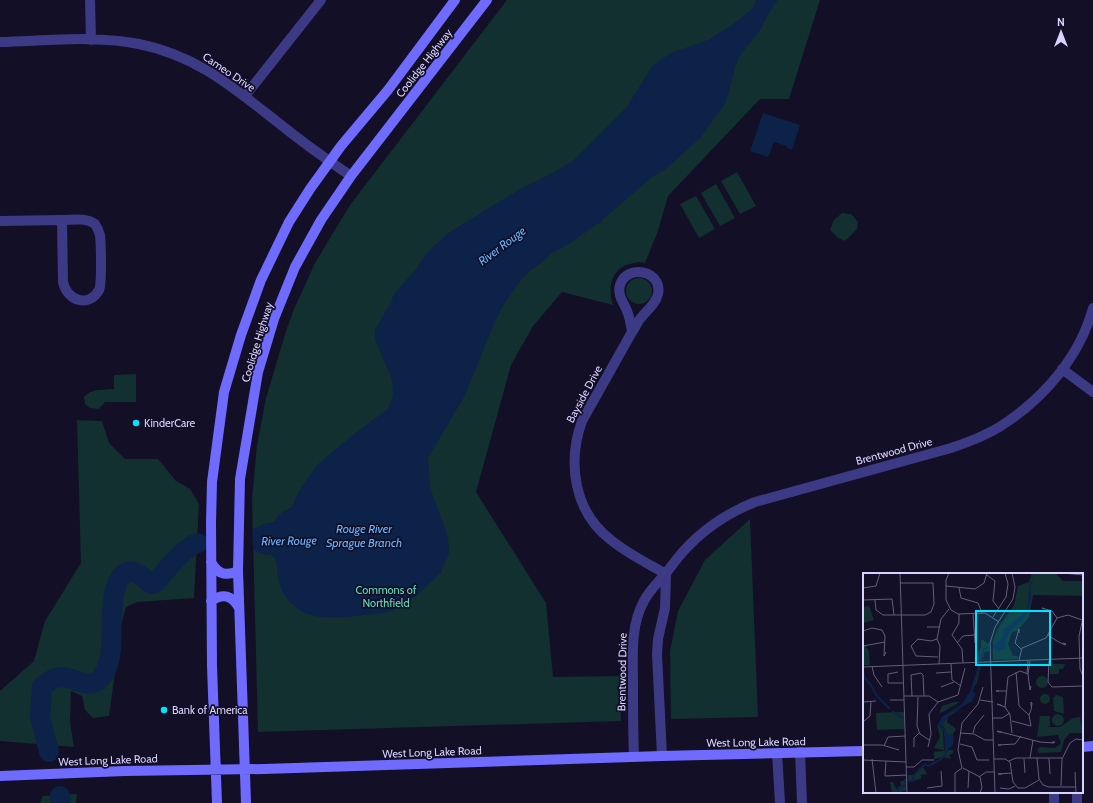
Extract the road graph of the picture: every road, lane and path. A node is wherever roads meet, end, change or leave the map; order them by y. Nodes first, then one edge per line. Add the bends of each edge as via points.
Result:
1 (90, 0) edge
2 (321, 0) edge
3 (455, 0) edge
4 (487, 0) edge
5 (91, 40) junction
6 (0, 42) edge
7 (245, 96) junction
8 (329, 162) junction
9 (351, 176) junction
10 (62, 220) junction
11 (0, 221) edge
12 (1093, 308) edge
13 (632, 332) junction
14 (1062, 369) junction
15 (1093, 392) edge
16 (211, 562) junction
17 (238, 571) junction
18 (666, 574) junction
19 (211, 601) junction
20 (239, 608) junction
21 (1093, 746) edge
22 (1083, 747) edge
23 (863, 751) edge
24 (800, 752) junction
25 (777, 753) junction
26 (662, 756) junction
27 (634, 757) junction
28 (215, 769) junction
29 (246, 770) junction
30 (0, 776) edge
31 (216, 803) edge
32 (246, 803) edge
33 (780, 803) edge
34 (802, 803) edge

1 - 5 street
2 - 7 street
3 - 8 main road, Coolidge Highway via 388,90
4 - 9 main road, Coolidge Highway
5 - 6 street, Cameo Drive
5 - 7 street, Cameo Drive via 140,44 176,55 214,74
7 - 8 street, Cameo Drive
8 - 9 street, Cameo Drive
8 - 16 main road, Coolidge Highway via 289,222 272,256 243,328 226,385 212,482
9 - 17 main road, Coolidge Highway via 321,220 295,268 274,319 258,372 240,479
10 - 10 street via 64,289 76,299 90,299 101,284 100,234 94,224 87,220
10 - 11 street
12 - 14 street, Brentwood Drive via 1079,343
13 - 13 street, Bayside Drive via 658,294 655,280 646,272 639,271 626,276 620,284 620,296
13 - 18 street, Bayside Drive via 582,421 574,457 575,480 581,501 604,535
14 - 15 street
14 - 18 street, Brentwood Drive via 1024,409 1003,425 979,437 951,448 780,494 738,508 710,525 695,538
16 - 17 main road via 220,573 227,575
16 - 19 main road, Coolidge Highway
17 - 20 main road, Coolidge Highway
18 - 26 street via 665,608 657,654
18 - 27 street, Brentwood Drive via 644,600 636,623 633,653
19 - 20 main road via 223,596 236,602
19 - 28 main road, Coolidge Highway
20 - 29 main road, Coolidge Highway
21 - 22 main road
23 - 24 main road, West Long Lake Road
24 - 25 main road, West Long Lake Road
24 - 34 street
25 - 26 main road, West Long Lake Road
25 - 33 street
26 - 27 main road, West Long Lake Road
27 - 29 main road, West Long Lake Road
28 - 29 main road, West Long Lake Road
28 - 30 main road, West Long Lake Road
28 - 31 main road, Coolidge Highway
29 - 32 main road, Coolidge Highway

